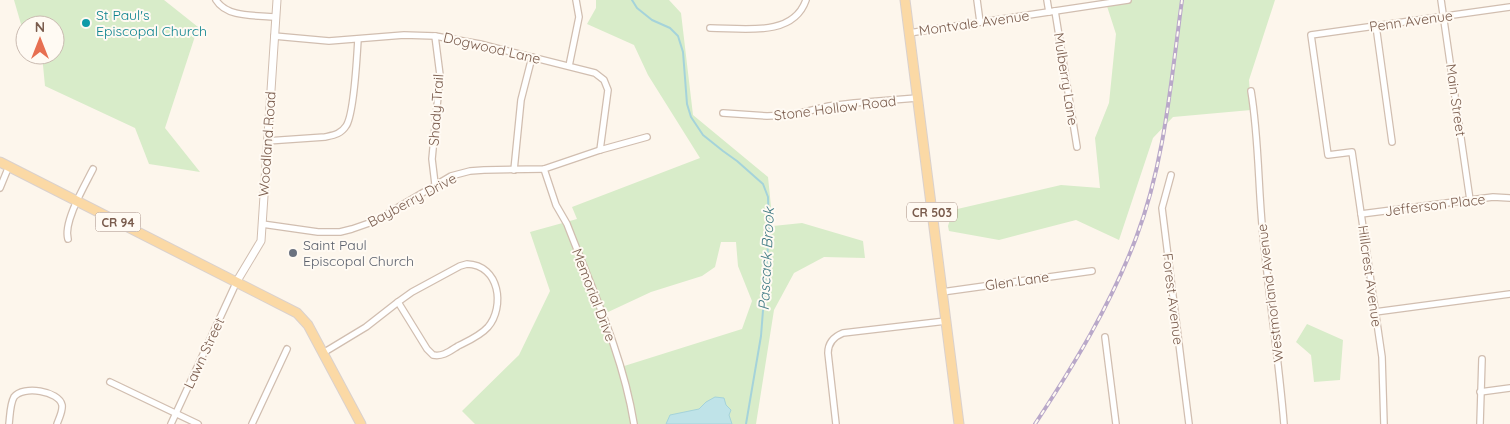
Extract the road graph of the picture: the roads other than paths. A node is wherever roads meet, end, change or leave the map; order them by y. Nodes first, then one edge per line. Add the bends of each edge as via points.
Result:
1 (216, 0) edge
2 (276, 0) edge
3 (576, 0) edge
4 (806, 0) edge
5 (905, 0) edge
6 (977, 0) edge
7 (1047, 0) edge
8 (1128, 0) edge
9 (1441, 0) edge
10 (1510, 7) edge
11 (1052, 12) junction
12 (1443, 16) junction
13 (275, 17) junction
14 (980, 22) junction
15 (1376, 26) junction
16 (710, 28) dead end
17 (909, 33) junction
18 (274, 36) junction
19 (435, 36) junction
20 (358, 39) junction
21 (532, 57) junction
22 (569, 66) junction
23 (1251, 91) dead end
24 (917, 98) junction
25 (723, 113) dead end
26 (647, 137) dead end
27 (267, 141) junction
28 (1392, 142) dead end
29 (1077, 147) dead end
30 (600, 150) junction
31 (1328, 155) joint
32 (0, 162) edge
33 (9, 166) junction
34 (93, 168) dead end
35 (544, 169) junction
36 (514, 170) junction
37 (1171, 175) dead end
38 (435, 184) junction
39 (0, 188) edge
40 (1510, 198) edge
41 (1470, 200) junction
42 (78, 201) junction
43 (1361, 214) junction
44 (262, 224) junction
45 (68, 239) dead end
46 (1092, 271) dead end
47 (237, 281) junction
48 (942, 292) junction
49 (1510, 294) edge
50 (398, 302) junction
51 (1375, 312) junction
52 (946, 321) junction
53 (1105, 337) dead end
54 (286, 349) dead end
55 (323, 353) junction
56 (1482, 359) dead end
57 (110, 382) dead end
58 (1510, 388) edge
59 (1480, 392) junction
60 (176, 414) junction
61 (357, 422) edge
62 (8, 424) edge
63 (57, 424) edge
64 (171, 424) edge
65 (198, 424) edge
66 (252, 424) edge
67 (634, 424) edge
68 (836, 424) edge
69 (959, 424) edge
70 (1116, 424) edge
71 (1189, 424) edge
72 (1284, 424) edge
73 (1384, 424) edge
74 (1480, 424) edge

1 - 13 street via 231,12
2 - 13 street, Woodland Road
3 - 22 street via 578,23
4 - 16 street via 795,18 779,26
5 - 17 main road, CR 503
6 - 14 street
7 - 11 street, Mulberry Lane
8 - 11 street, Montvale Avenue
9 - 12 street, Main Street
10 - 12 street, Penn Avenue
11 - 14 street, Montvale Avenue
11 - 29 street, Mulberry Lane
12 - 15 street, Penn Avenue
12 - 41 street, Main Street
13 - 18 street, Woodland Road
14 - 17 street, Montvale Avenue
15 - 28 street
15 - 31 street, Penn Avenue via 1312,35
17 - 24 main road, CR 503
18 - 20 street, Dogwood Lane via 329,41
18 - 27 street, Woodland Road
19 - 20 street, Dogwood Lane
19 - 21 street, Dogwood Lane
19 - 38 street, Shady Trail via 440,76 432,159
20 - 27 street via 353,93 344,129 325,137
21 - 22 street, Dogwood Lane
21 - 36 street via 521,100
22 - 30 street, Dogwood Lane via 595,73 607,85
23 - 72 street, Westmorland Avenue
24 - 25 street, Stone Hollow Road via 829,106 792,116
24 - 48 main road, CR 503
26 - 30 street, Bayberry Drive
27 - 44 street, Woodland Road
30 - 35 street, Bayberry Drive
31 - 43 street, Hillcrest Avenue via 1352,152
32 - 33 main road, CR 94
33 - 39 street
33 - 42 main road, CR 94
34 - 42 street
35 - 36 street, Bayberry Drive
35 - 67 street, Memorial Drive via 603,316 624,378
36 - 38 street, Bayberry Drive via 470,171
37 - 71 street, Forest Avenue via 1162,208
38 - 44 street, Bayberry Drive via 375,221 352,230 318,232
40 - 41 street, Jefferson Place
41 - 43 street, Jefferson Place
42 - 45 street via 67,229
42 - 47 main road, CR 94
43 - 51 street, Hillcrest Avenue
44 - 47 street, Woodland Road via 261,241
46 - 48 street, Glen Lane
47 - 55 main road, CR 94 via 297,312
47 - 60 street, Lawn Street
48 - 52 main road, CR 503
49 - 51 street
50 - 50 street via 467,264 486,270 496,286 495,314 488,326 480,334 437,356 429,353
50 - 55 street via 366,327
51 - 73 street, Hillcrest Avenue via 1384,382
52 - 68 street via 842,333 833,338 828,354
52 - 69 main road, CR 503
53 - 70 street
54 - 66 street
55 - 61 main road, CR 94
56 - 59 street
57 - 60 street
58 - 59 street
59 - 74 street
60 - 64 street, Lawn Street
60 - 65 street
62 - 63 street via 15,397 28,390 53,395 60,400 62,410

